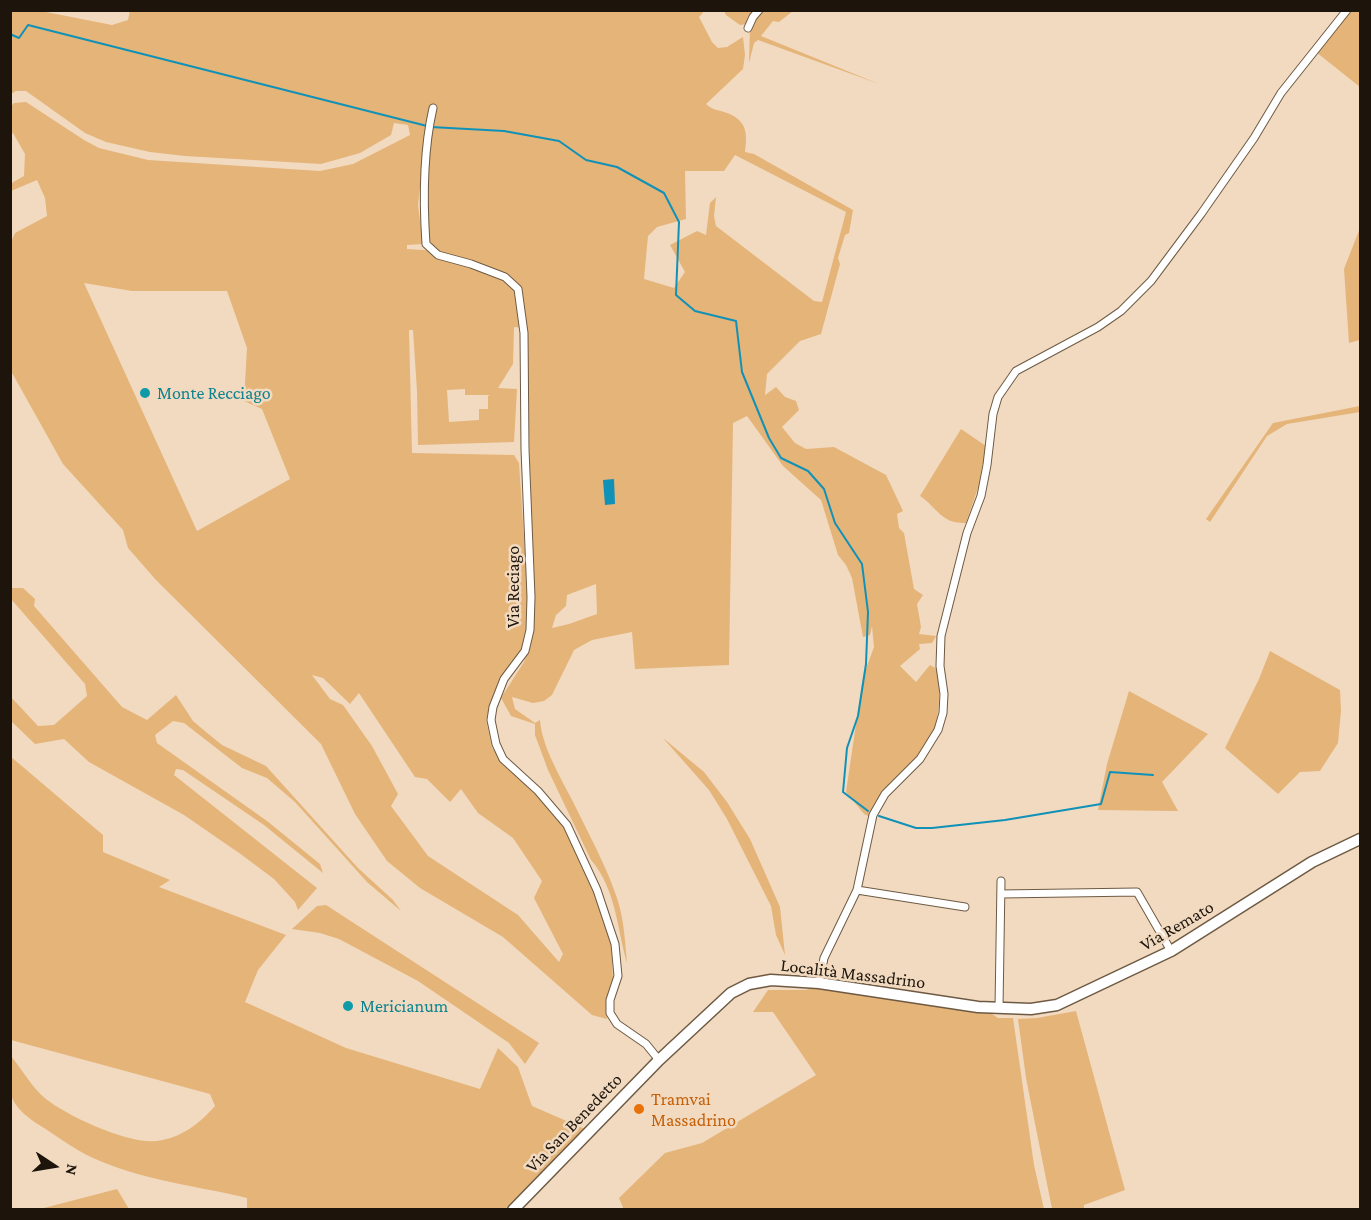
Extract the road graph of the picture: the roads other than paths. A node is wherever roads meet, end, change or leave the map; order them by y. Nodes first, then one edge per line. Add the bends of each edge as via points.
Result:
1 (759, 10) edge
2 (1347, 10) edge
3 (748, 28) dead end
4 (432, 108) dead end
5 (1360, 840) edge
6 (1001, 880) dead end
7 (858, 890) junction
8 (1001, 894) junction
9 (965, 907) dead end
10 (1172, 951) junction
11 (819, 984) junction
12 (999, 1008) junction
13 (657, 1058) junction
14 (513, 1209) edge

1 - 3 street
2 - 7 street via 1281,93 1201,214 1143,288 1098,327 1016,371 998,397 981,496 967,533 941,636 943,713 938,730 920,759 879,804
4 - 13 street, Via Reciago via 424,218 426,244 438,255 480,267 512,283 518,289 524,333 530,630 525,651 504,679 493,707 491,720 496,744 503,759 567,825 597,890 615,944 618,976 610,1013 617,1024 646,1044
5 - 10 main road, Via Remato via 1312,862
6 - 8 street
7 - 9 street
7 - 11 street via 824,958
8 - 10 street via 1137,892
8 - 12 street
10 - 12 main road, Via Remato via 1057,1005
11 - 12 main road, Località Massadrino
11 - 13 main road, Località Massadrino via 771,980 748,984 731,993
13 - 14 main road, Via San Benedetto

